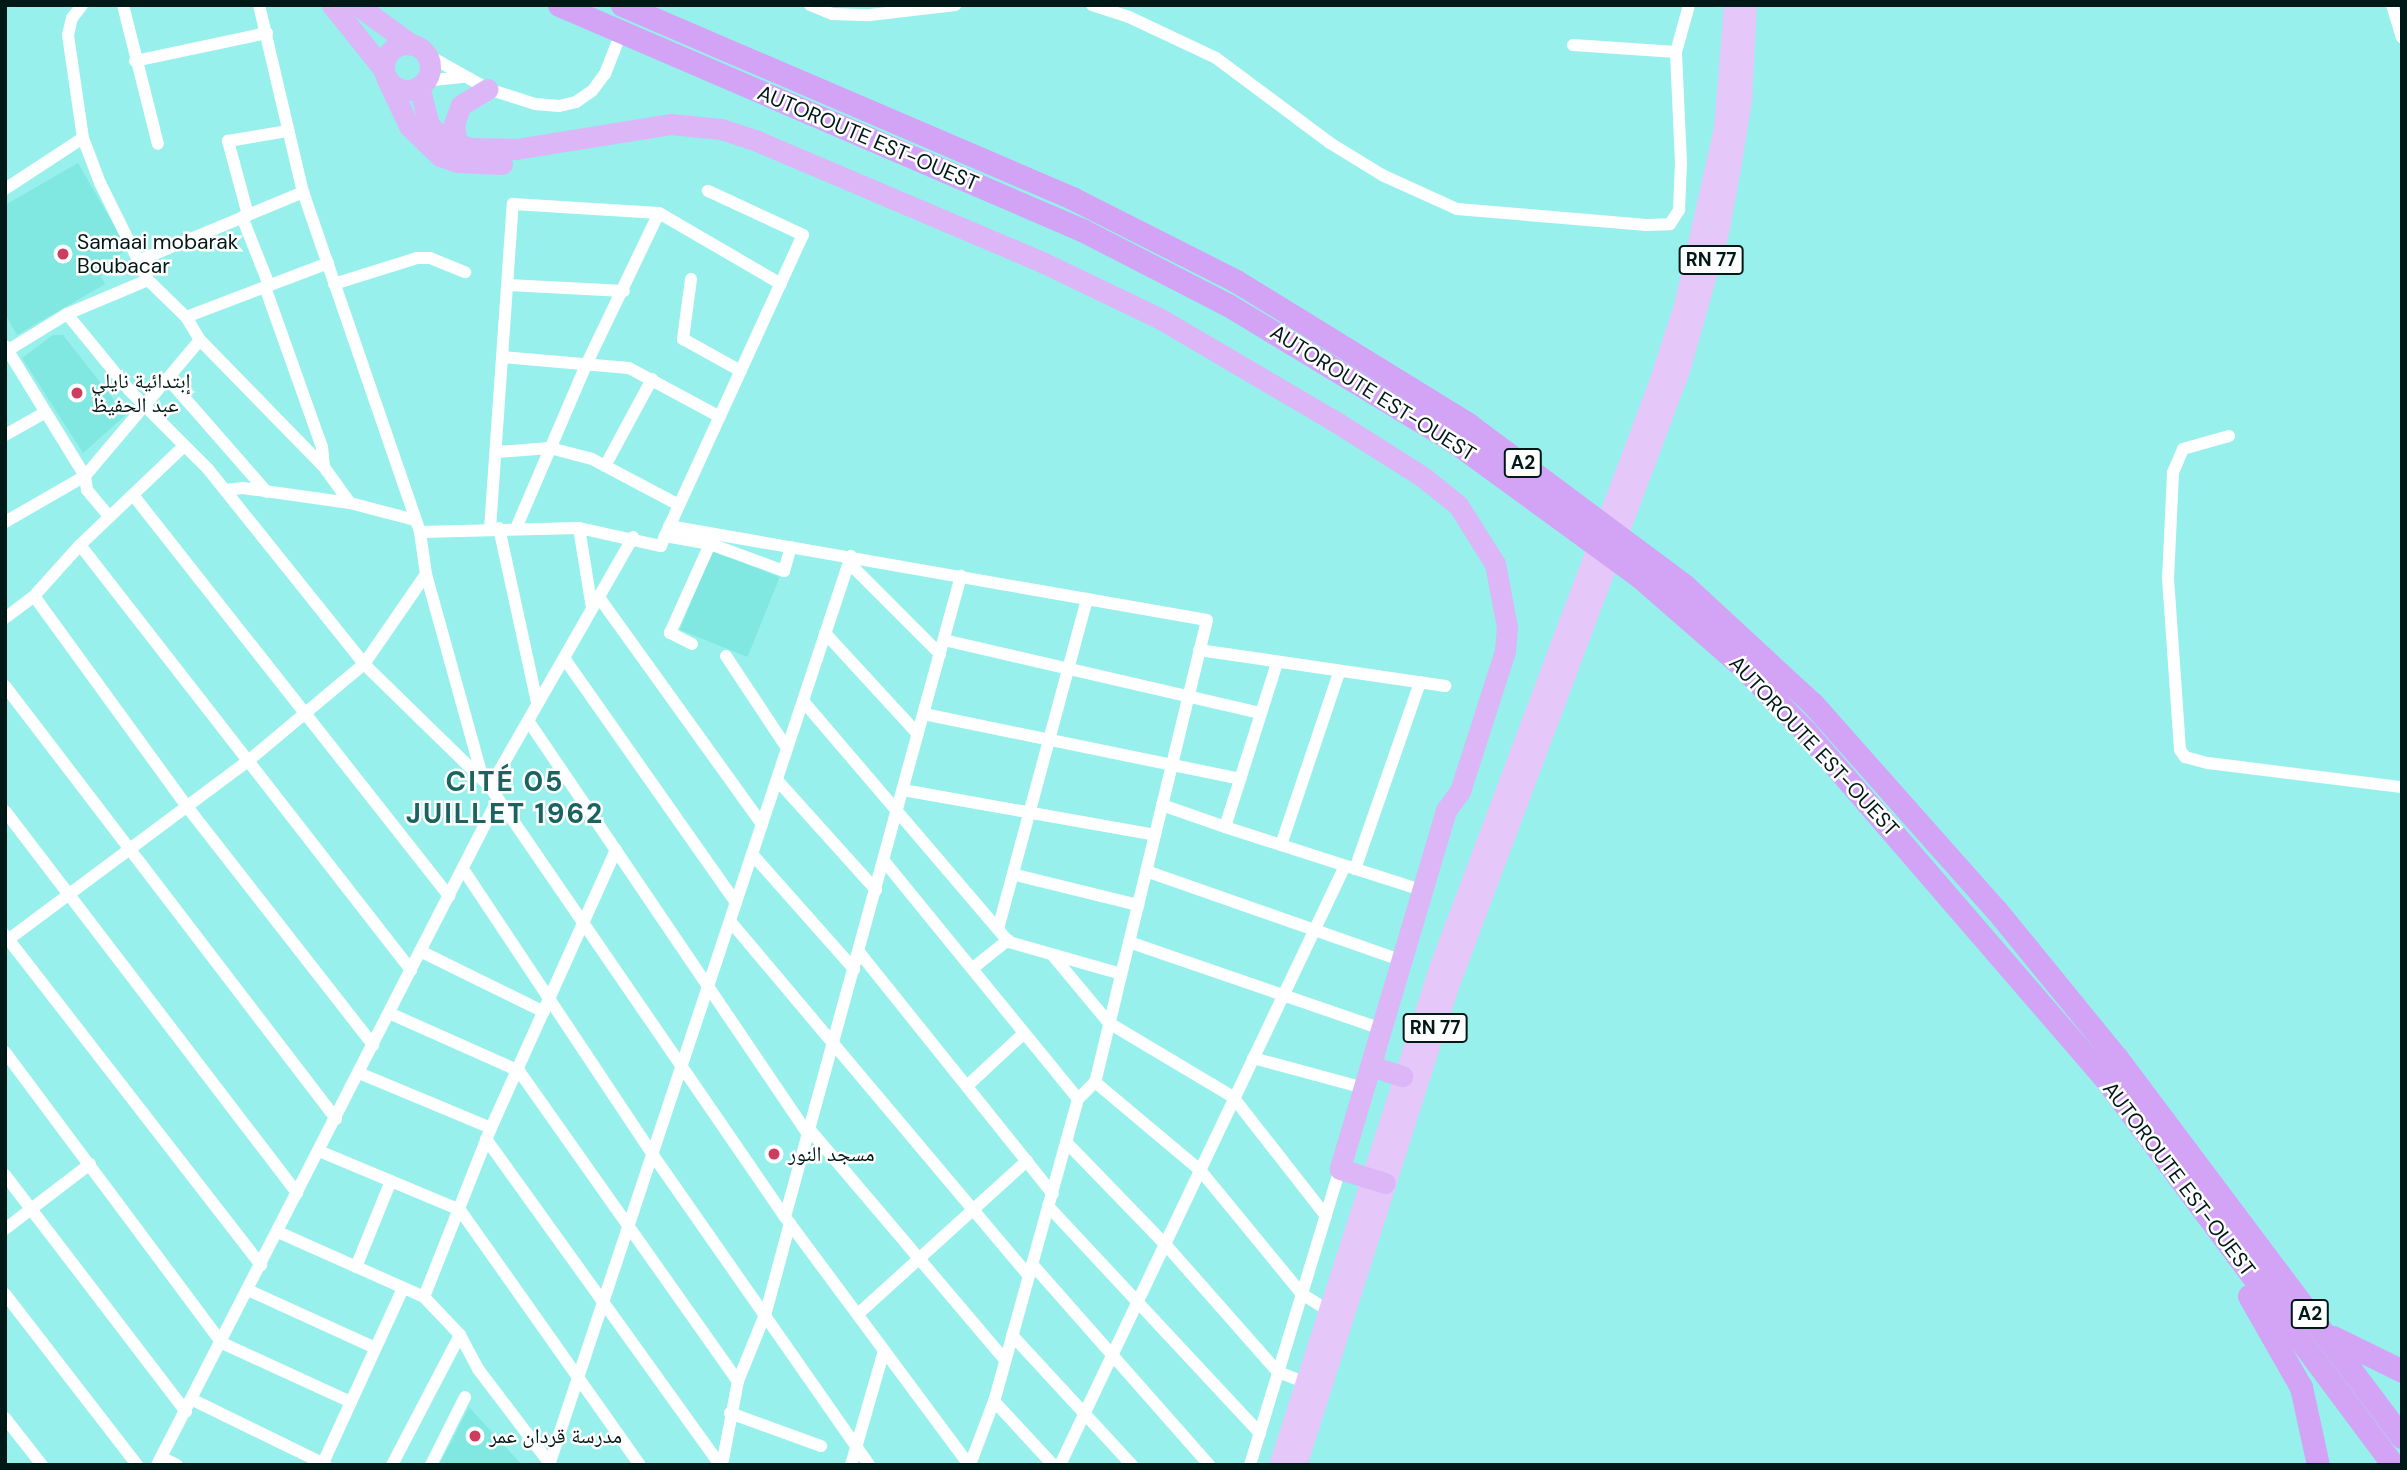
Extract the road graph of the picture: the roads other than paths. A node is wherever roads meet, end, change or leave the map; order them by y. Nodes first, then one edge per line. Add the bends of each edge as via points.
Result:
1 (82, 5) edge
2 (123, 5) edge
3 (259, 5) edge
4 (332, 5) edge
5 (357, 5) edge
6 (559, 5) edge
7 (622, 5) edge
8 (632, 5) edge
9 (810, 5) edge
10 (955, 5) edge
11 (1092, 5) edge
12 (1689, 5) edge
13 (1733, 5) edge
14 (1747, 5) edge
15 (2392, 5) edge
16 (830, 10) edge
17 (871, 10) edge
18 (267, 33) junction
19 (2402, 37) edge
20 (1573, 45) dead end
21 (418, 49) junction
22 (1675, 52) junction
23 (135, 61) junction
24 (385, 73) junction
25 (462, 76) junction
26 (422, 84) junction
27 (488, 89) junction
28 (288, 131) junction
29 (83, 138) junction
30 (158, 144) dead end
31 (457, 145) junction
32 (5, 189) edge
33 (708, 191) dead end
34 (303, 192) junction
35 (659, 213) junction
36 (245, 216) junction
37 (140, 260) junction
38 (328, 263) junction
39 (465, 272) dead end
40 (691, 279) dead end
41 (148, 280) junction
42 (334, 284) junction
43 (781, 284) junction
44 (508, 285) junction
45 (267, 286) junction
46 (624, 291) junction
47 (68, 314) junction
48 (186, 317) junction
49 (200, 340) junction
50 (6, 350) edge
51 (503, 357) junction
52 (587, 363) junction
53 (741, 371) junction
54 (168, 379) junction
55 (652, 379) junction
56 (146, 406) junction
57 (44, 413) junction
58 (720, 417) junction
59 (5, 435) edge
60 (2229, 436) dead end
61 (183, 447) junction
62 (550, 448) junction
63 (497, 452) junction
64 (605, 466) junction
65 (324, 467) junction
66 (85, 476) junction
67 (226, 490) junction
68 (267, 492) junction
69 (133, 495) junction
70 (1624, 500) junction
71 (350, 503) junction
72 (679, 505) junction
73 (110, 517) junction
74 (415, 520) junction
75 (5, 522) edge
76 (517, 526) junction
77 (494, 528) junction
78 (579, 528) junction
79 (667, 531) junction
80 (421, 532) junction
81 (633, 537) junction
82 (710, 544) junction
83 (80, 545) junction
84 (791, 547) junction
85 (850, 559) junction
86 (426, 573) junction
87 (961, 576) junction
88 (1586, 594) junction
89 (34, 596) junction
90 (598, 596) junction
91 (1087, 599) junction
92 (592, 608) junction
93 (5, 618) edge
94 (825, 634) junction
95 (944, 640) junction
96 (692, 644) dead end
97 (1199, 650) junction
98 (940, 654) junction
99 (726, 656) dead end
100 (564, 658) junction
101 (1277, 663) junction
102 (364, 664) junction
103 (1069, 668) junction
104 (1339, 673) junction
105 (1420, 682) junction
106 (5, 686) edge
107 (1445, 686) dead end
108 (1188, 696) junction
109 (803, 701) junction
110 (537, 702) junction
111 (305, 712) junction
112 (1261, 713) junction
113 (924, 714) junction
114 (529, 722) junction
115 (918, 734) junction
116 (1051, 738) junction
117 (787, 748) junction
118 (248, 761) junction
119 (1172, 764) junction
120 (1240, 779) junction
121 (777, 780) junction
122 (486, 783) junction
123 (2402, 787) edge
124 (903, 790) junction
125 (498, 799) junction
126 (1162, 805) junction
127 (188, 808) junction
128 (1032, 810) junction
129 (5, 811) edge
130 (897, 812) junction
131 (1444, 820) junction
132 (762, 824) junction
133 (1225, 827) junction
134 (1155, 835) junction
135 (1281, 845) junction
136 (129, 849) junction
137 (616, 850) junction
138 (752, 854) junction
139 (884, 861) junction
140 (1350, 867) junction
141 (463, 869) junction
142 (1146, 871) junction
143 (1016, 875) junction
144 (876, 890) junction
145 (1424, 891) junction
146 (71, 895) junction
147 (449, 896) junction
148 (736, 903) junction
149 (1138, 905) junction
150 (584, 921) junction
151 (730, 921) junction
152 (998, 929) junction
153 (1314, 930) junction
154 (6, 939) edge
155 (1007, 940) junction
156 (1129, 942) junction
157 (420, 951) junction
158 (859, 952) junction
159 (1054, 956) junction
160 (1403, 961) junction
161 (974, 968) junction
162 (854, 969) junction
163 (411, 970) junction
164 (1121, 974) junction
165 (707, 985) junction
166 (1283, 996) junction
167 (547, 1007) junction
168 (389, 1013) junction
169 (1109, 1023) junction
170 (1382, 1029) junction
171 (1023, 1034) junction
172 (835, 1041) junction
173 (373, 1045) junction
174 (5, 1052) edge
175 (1253, 1058) junction
176 (682, 1066) junction
177 (1371, 1066) junction
178 (519, 1071) junction
179 (359, 1073) junction
180 (1402, 1076) junction
181 (1095, 1082) junction
182 (967, 1086) junction
183 (1364, 1088) junction
184 (1233, 1097) junction
185 (1078, 1099) junction
186 (335, 1119) junction
187 (809, 1133) junction
188 (488, 1134) junction
189 (1066, 1142) junction
190 (319, 1151) junction
191 (655, 1158) junction
192 (1027, 1161) junction
193 (90, 1164) junction
194 (1340, 1169) junction
195 (1200, 1170) junction
196 (5, 1175) edge
197 (1378, 1180) junction
198 (391, 1181) junction
199 (298, 1194) junction
200 (1050, 1200) junction
201 (973, 1208) junction
202 (31, 1209) junction
203 (460, 1210) junction
204 (1326, 1216) junction
205 (787, 1220) junction
206 (2213, 1225) junction
207 (630, 1227) junction
208 (5, 1229) edge
209 (278, 1232) junction
210 (1165, 1244) junction
211 (917, 1258) junction
212 (261, 1265) junction
213 (355, 1267) junction
214 (1031, 1270) junction
215 (403, 1288) junction
216 (248, 1290) junction
217 (1302, 1294) junction
218 (5, 1295) edge
219 (424, 1297) junction
220 (604, 1302) junction
221 (1137, 1302) junction
222 (766, 1312) junction
223 (858, 1314) junction
224 (1337, 1316) junction
225 (2321, 1329) junction
226 (460, 1335) junction
227 (1012, 1335) junction
228 (222, 1343) junction
229 (375, 1348) junction
230 (884, 1351) junction
231 (1113, 1352) junction
232 (1005, 1360) junction
233 (2402, 1371) edge
234 (1278, 1372) junction
235 (579, 1376) junction
236 (738, 1381) junction
237 (1307, 1383) junction
238 (465, 1396) dead end
239 (994, 1401) junction
240 (351, 1402) junction
241 (190, 1406) junction
242 (1084, 1412) junction
243 (730, 1413) junction
244 (1304, 1414) junction
245 (8, 1426) edge
246 (1260, 1433) junction
247 (2402, 1437) edge
248 (821, 1446) dead end
249 (856, 1448) junction
250 (159, 1461) edge
251 (325, 1464) edge
252 (550, 1464) edge
253 (42, 1465) edge
254 (137, 1465) edge
255 (177, 1465) edge
256 (392, 1465) edge
257 (431, 1465) edge
258 (640, 1465) edge
259 (721, 1465) edge
260 (851, 1465) edge
261 (869, 1465) edge
262 (969, 1465) edge
263 (1054, 1465) edge
264 (1060, 1465) edge
265 (1132, 1465) edge
266 (1209, 1465) edge
267 (1250, 1465) edge
268 (1278, 1465) edge
269 (1297, 1465) edge
270 (2318, 1465) edge
271 (2393, 1465) edge

1 - 29 street via 72,18 68,35
2 - 23 street
3 - 18 street
4 - 24 highway
5 - 21 highway
6 - 206 highway, AUTOROUTE EST-OUEST / A2 via 1082,230 1249,317 1387,397 1537,501 1668,601 1806,732 2107,1081
7 - 225 highway, AUTOROUTE EST-OUEST / A2 via 1072,198 1236,281 1458,417 1609,525 1684,585 1813,704 1923,823 2117,1058
8 - 27 street via 605,74 583,98 559,106 535,104
9 - 16 street
10 - 17 street
11 - 22 street via 1129,17 1216,58 1330,143 1382,175 1443,203 1472,213 1585,223 1663,225 1677,217 1681,163
12 - 22 street
13 - 70 main road via 1727,98 1709,193 1683,305
14 - 70 main road, RN 77 via 1742,99 1719,232 1680,370
15 - 19 street
16 - 17 street
18 - 23 street
18 - 28 street
20 - 22 street
21 - 24 highway via 392,50
21 - 25 street
21 - 26 highway via 429,66
23 - 30 street
24 - 26 highway via 405,90
24 - 131 highway via 409,126 440,156 457,162 499,164 677,137 711,140 752,153 1162,332 1356,447 1437,504 1474,550 1494,618 1494,648 1444,803
25 - 26 street
25 - 27 street
26 - 31 highway via 429,125
27 - 31 highway via 461,105 454,124
28 - 34 street
28 - 36 street via 228,141
29 - 32 street
29 - 37 street via 100,183
31 - 131 highway via 516,149 649,125 698,125 740,135 1042,262 1159,318 1423,477 1458,505 1478,531 1495,564 1507,627 1500,672 1460,791
33 - 43 street via 803,235
34 - 36 street
34 - 38 street
35 - 43 street
35 - 44 street via 513,204
35 - 46 street
36 - 37 street
36 - 45 street
37 - 41 street
38 - 42 street
38 - 45 street
39 - 42 street via 417,258
40 - 53 street via 683,339
41 - 47 street
41 - 48 street
42 - 74 street
43 - 53 street
44 - 46 street
44 - 51 street
45 - 48 street
45 - 65 street via 322,447
46 - 52 street
47 - 50 street
47 - 56 street
48 - 49 street
49 - 54 street
49 - 65 street
50 - 57 street
51 - 52 street
51 - 63 street
52 - 55 street via 629,368
52 - 62 street
53 - 58 street
54 - 56 street
54 - 68 street
55 - 58 street
55 - 64 street
56 - 61 street
56 - 66 street
57 - 59 street
57 - 66 street
58 - 72 street
60 - 123 street via 2183,449 2173,473 2168,578 2180,750 2185,757 2208,763
61 - 67 street
61 - 69 street
62 - 63 street
62 - 64 street
62 - 76 street
63 - 77 street
64 - 72 street
65 - 71 street
66 - 73 street via 86,490
66 - 75 street
67 - 68 street
67 - 102 street
68 - 71 street
69 - 73 street
69 - 111 street
70 - 88 main road
71 - 74 street
72 - 79 street
73 - 83 street
74 - 80 street
76 - 77 street
76 - 78 street
77 - 80 street
77 - 110 street
78 - 81 street
78 - 92 street
79 - 81 street via 661,546
79 - 82 street
79 - 84 street
80 - 86 street
81 - 90 street
82 - 84 street via 784,571
82 - 96 street via 670,633
83 - 89 street
83 - 118 street
84 - 85 street
85 - 87 street
85 - 94 street
85 - 98 street
86 - 102 street
86 - 122 street
87 - 91 street
87 - 95 street
88 - 180 main road
88 - 197 main road, RN 77
89 - 93 street
89 - 127 street
90 - 92 street
90 - 132 street
91 - 97 street via 1207,620
91 - 103 street
92 - 100 street
94 - 109 street
94 - 115 street
95 - 98 street
95 - 103 street
97 - 101 street
97 - 108 street
98 - 113 street
99 - 117 street
100 - 110 street
100 - 148 street
101 - 104 street
101 - 112 street
102 - 111 street
102 - 122 street
103 - 108 street
103 - 116 street
104 - 105 street
104 - 135 street
105 - 107 street
105 - 140 street
106 - 136 street
108 - 112 street
108 - 119 street
109 - 117 street
109 - 130 street
110 - 114 street
111 - 118 street
111 - 147 street
112 - 120 street
113 - 115 street
113 - 116 street
114 - 122 street
114 - 137 street
115 - 124 street
116 - 119 street
116 - 128 street
117 - 121 street
118 - 127 street
118 - 163 street
119 - 120 street
119 - 126 street
120 - 133 street
121 - 132 street
121 - 144 street
122 - 125 street
124 - 128 street
124 - 130 street
125 - 141 street
125 - 150 street
126 - 133 street
126 - 134 street
127 - 136 street
127 - 173 street
128 - 134 street
128 - 143 street
129 - 146 street
130 - 139 street
130 - 152 street
131 - 145 highway
132 - 138 street
133 - 135 street
134 - 142 street
135 - 140 street
136 - 146 street
136 - 186 street
137 - 150 street
137 - 165 street
138 - 148 street
138 - 162 street
139 - 144 street
139 - 161 street
140 - 145 street
140 - 153 street
141 - 147 street
141 - 167 street
142 - 149 street
142 - 153 street
143 - 149 street
143 - 152 street
144 - 158 street
145 - 160 highway
146 - 154 street
146 - 199 street
147 - 157 street
148 - 151 street
149 - 156 street
150 - 167 street
150 - 176 street
151 - 165 street
151 - 172 street
152 - 155 street
153 - 160 street
153 - 166 street
154 - 212 street
155 - 159 street
155 - 161 street
156 - 164 street
156 - 166 street
157 - 163 street
157 - 167 street
158 - 162 street
158 - 182 street
159 - 164 street
159 - 169 street
160 - 170 highway
161 - 171 street
162 - 172 street
163 - 168 street
164 - 169 street
165 - 176 street
165 - 187 street
166 - 170 street
166 - 175 street
167 - 178 street
167 - 191 street
168 - 173 street
168 - 178 street
169 - 181 street
169 - 184 street
170 - 177 highway
171 - 182 street
171 - 185 street
172 - 187 street
172 - 201 street
173 - 179 street
174 - 193 street
175 - 183 street
175 - 184 street
176 - 191 street
176 - 205 street
177 - 180 highway
177 - 183 highway
178 - 188 street
178 - 207 street
179 - 186 street
179 - 188 street
180 - 197 main road
181 - 185 street
181 - 195 street
182 - 192 street
183 - 194 highway
184 - 195 street
184 - 204 street
185 - 189 street
186 - 190 street
187 - 205 street
187 - 211 street
188 - 203 street
188 - 220 street
189 - 200 street
189 - 210 street
190 - 198 street
190 - 199 street
191 - 207 street
191 - 222 street
192 - 200 street
192 - 201 street
193 - 202 street
193 - 228 street
194 - 197 highway
194 - 204 street
195 - 210 street
195 - 217 street
196 - 202 street
197 - 224 main road, RN 77
198 - 203 street
198 - 213 street
199 - 209 street
200 - 214 street
200 - 221 street
201 - 211 street
201 - 214 street
202 - 208 street
202 - 241 street
203 - 219 street
203 - 235 street
204 - 217 street
205 - 222 street
205 - 223 street
206 - 270 highway via 2235,1275 2301,1387
206 - 271 highway, AUTOROUTE EST-OUEST / A2
207 - 220 street
207 - 236 street
209 - 212 street
209 - 213 street
210 - 221 street
210 - 234 street
211 - 223 street
211 - 232 street
212 - 216 street
213 - 215 street
214 - 227 street
214 - 231 street
215 - 219 street
215 - 229 street
216 - 228 street
216 - 229 street
217 - 224 street
217 - 234 street
218 - 254 street
219 - 226 street
220 - 235 street
220 - 259 street
221 - 231 street
221 - 246 street
222 - 236 street
222 - 249 street
223 - 230 street
224 - 237 main road
224 - 244 main road, RN 77
225 - 233 highway
225 - 247 highway, AUTOROUTE EST-OUEST / A2
226 - 252 street via 478,1368
226 - 256 street
227 - 232 street
227 - 242 street
228 - 240 street
228 - 241 street
229 - 240 street
230 - 249 street
230 - 262 street
231 - 242 street
231 - 266 street
232 - 239 street
234 - 237 street
234 - 246 street
235 - 252 street
235 - 258 street
236 - 243 street
237 - 244 main road
238 - 257 street
239 - 262 street
239 - 263 street
240 - 251 street
241 - 250 street
241 - 251 street
242 - 264 street
242 - 265 street
243 - 248 street
243 - 259 street
244 - 268 main road
244 - 269 main road, RN 77
245 - 253 street
246 - 267 street
249 - 260 street
249 - 261 street
250 - 255 street

